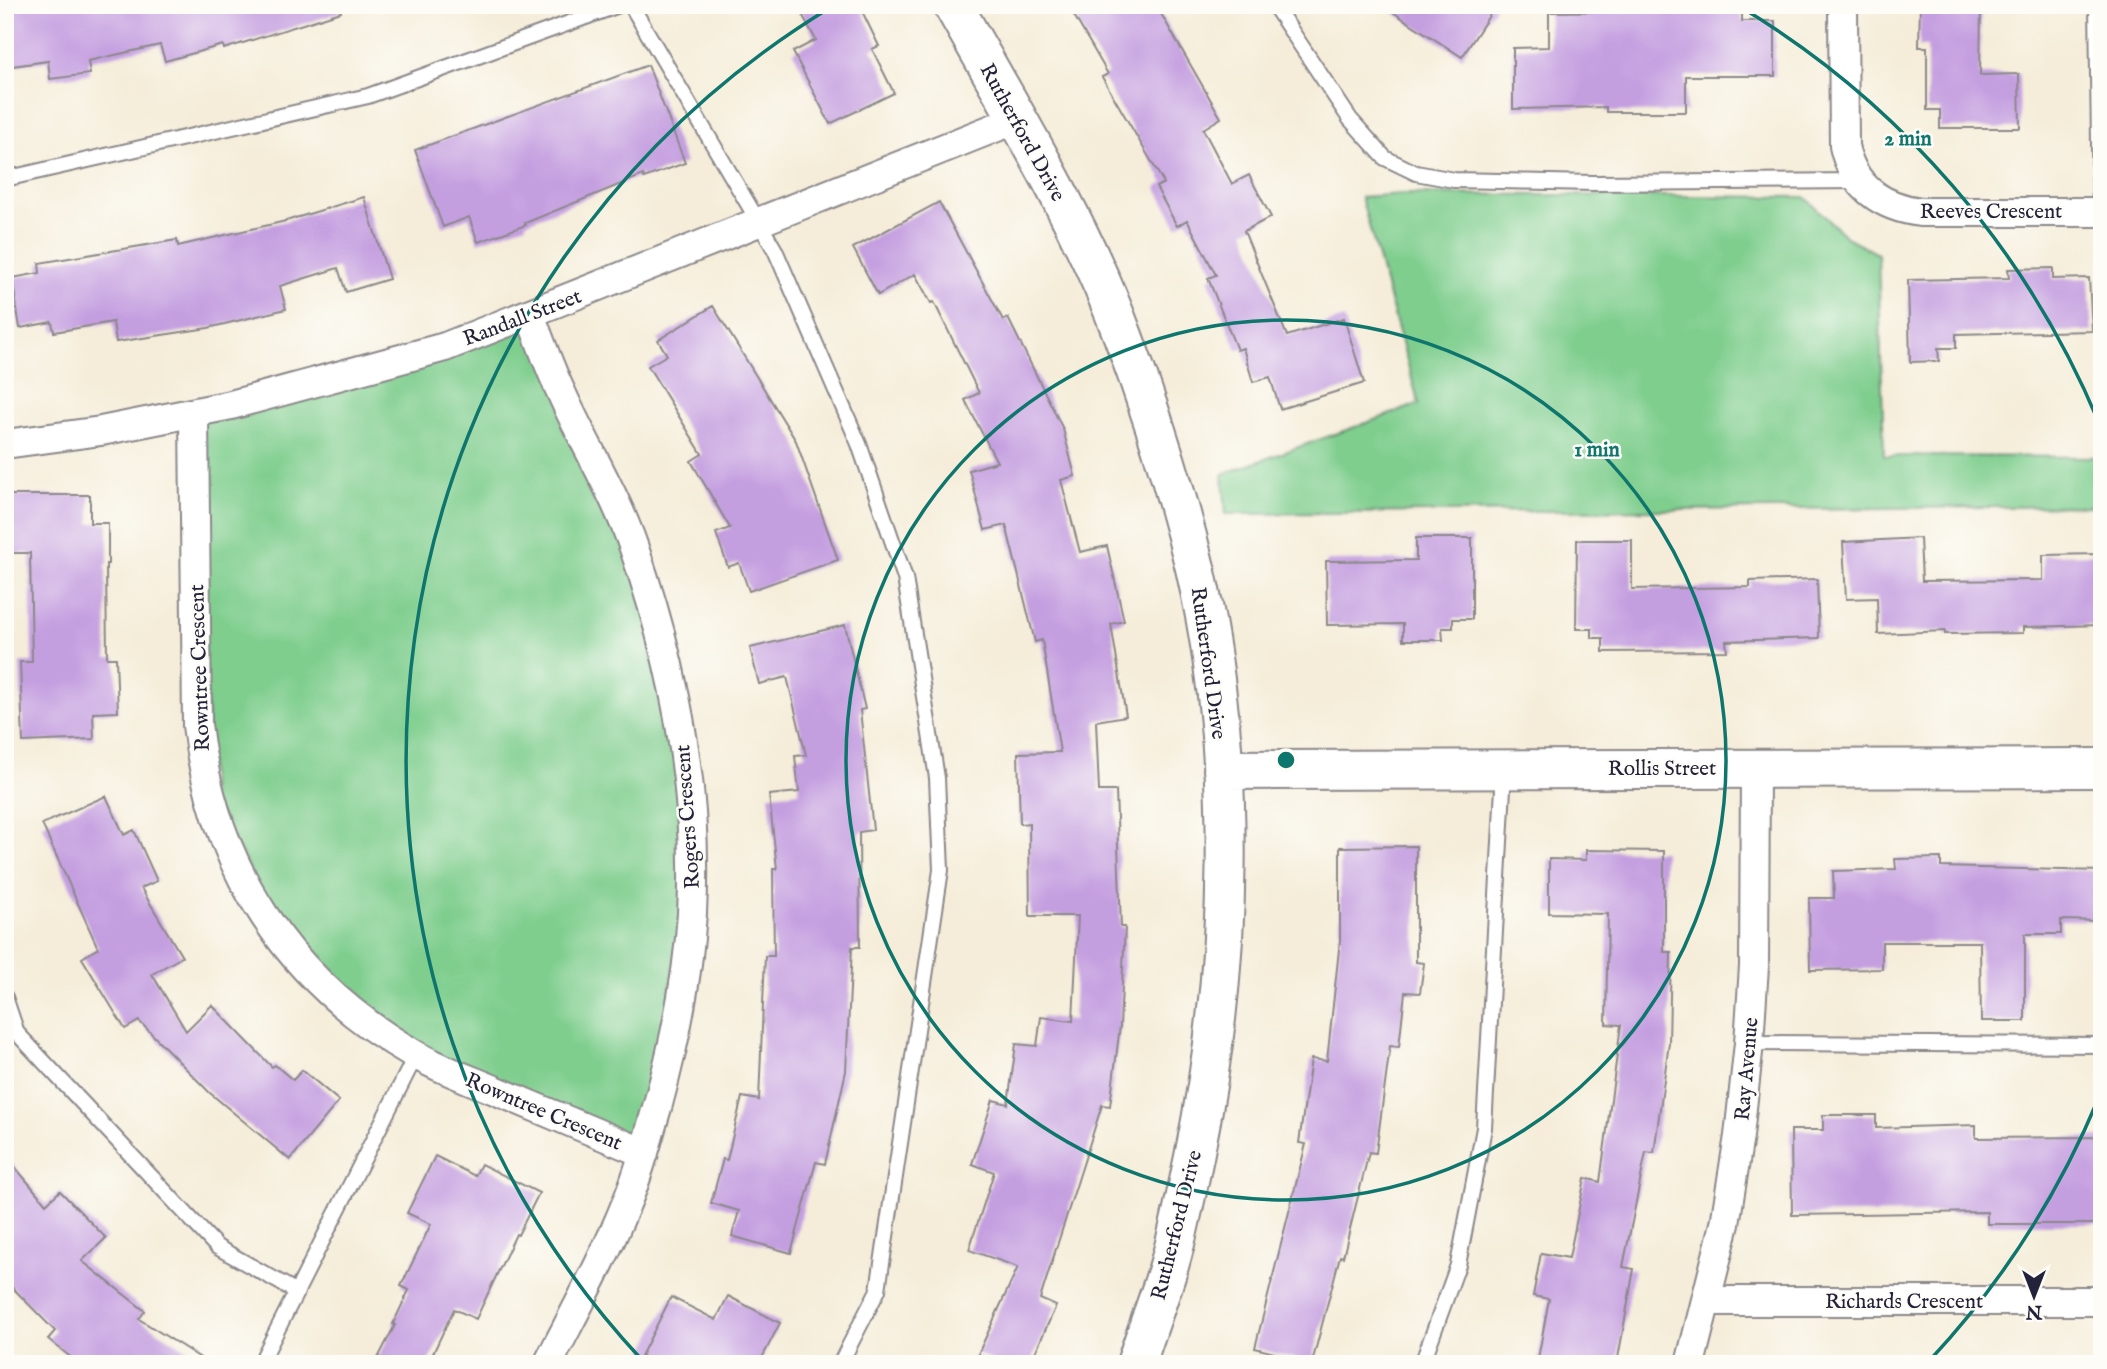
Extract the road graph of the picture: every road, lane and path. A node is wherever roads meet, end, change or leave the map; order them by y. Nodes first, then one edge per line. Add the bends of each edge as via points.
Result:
1 (618, 5) edge
2 (631, 5) edge
3 (953, 5) edge
4 (1274, 5) edge
5 (1843, 5) edge
6 (2097, 5) edge
7 (1017, 119) junction
8 (5, 179) edge
9 (1859, 181) junction
10 (2101, 212) edge
11 (759, 222) junction
12 (530, 315) junction
13 (194, 413) junction
14 (5, 444) edge
15 (1755, 768) junction
16 (2102, 768) edge
17 (1504, 769) junction
18 (1223, 770) junction
19 (5, 997) edge
20 (1749, 1043) junction
21 (2102, 1045) edge
22 (416, 1055) junction
23 (644, 1153) junction
24 (298, 1292) junction
25 (1707, 1301) junction
26 (2102, 1301) edge
27 (260, 1364) edge
28 (548, 1364) edge
29 (840, 1364) edge
30 (1136, 1364) edge
31 (1422, 1364) edge
32 (1690, 1364) edge

1 - 8 lane via 368,96
2 - 11 lane
3 - 7 street, Rutherford Drive
4 - 9 lane via 1350,119 1385,158 1416,173 1454,180 1593,183
5 - 9 street, Reeves Crescent via 1843,136 1848,164
6 - 10 lane
7 - 11 street, Randall Street
7 - 18 street, Rutherford Drive via 1076,230 1122,333 1165,460 1205,619
9 - 10 street, Reeves Crescent via 1877,198 1899,209 1921,212
11 - 12 street, Randall Street
11 - 29 lane via 859,444 905,578 937,778 941,870 878,1290
12 - 13 street, Randall Street via 445,347
12 - 23 street, Rogers Crescent via 560,391 633,545 664,641 681,731 693,848 692,913 678,1021
13 - 14 street, Randall Street
13 - 22 street, Rowntree Crescent via 197,724 211,799 225,843 246,888 302,964 363,1021
15 - 16 street, Rollis Street
15 - 17 street, Rollis Street
15 - 20 street, Ray Avenue
17 - 18 street, Rollis Street
17 - 31 lane via 1484,1128 1458,1265
18 - 30 street, Rutherford Drive via 1224,895 1217,1016 1203,1112 1168,1267
19 - 24 lane via 17,1033 217,1247
20 - 21 lane
20 - 25 street, Ray Avenue via 1725,1224
22 - 23 street, Rowntree Crescent
22 - 24 lane
23 - 28 street, Rogers Crescent via 606,1250
24 - 27 lane
25 - 26 street, Richards Crescent
25 - 32 street, Ray Avenue

